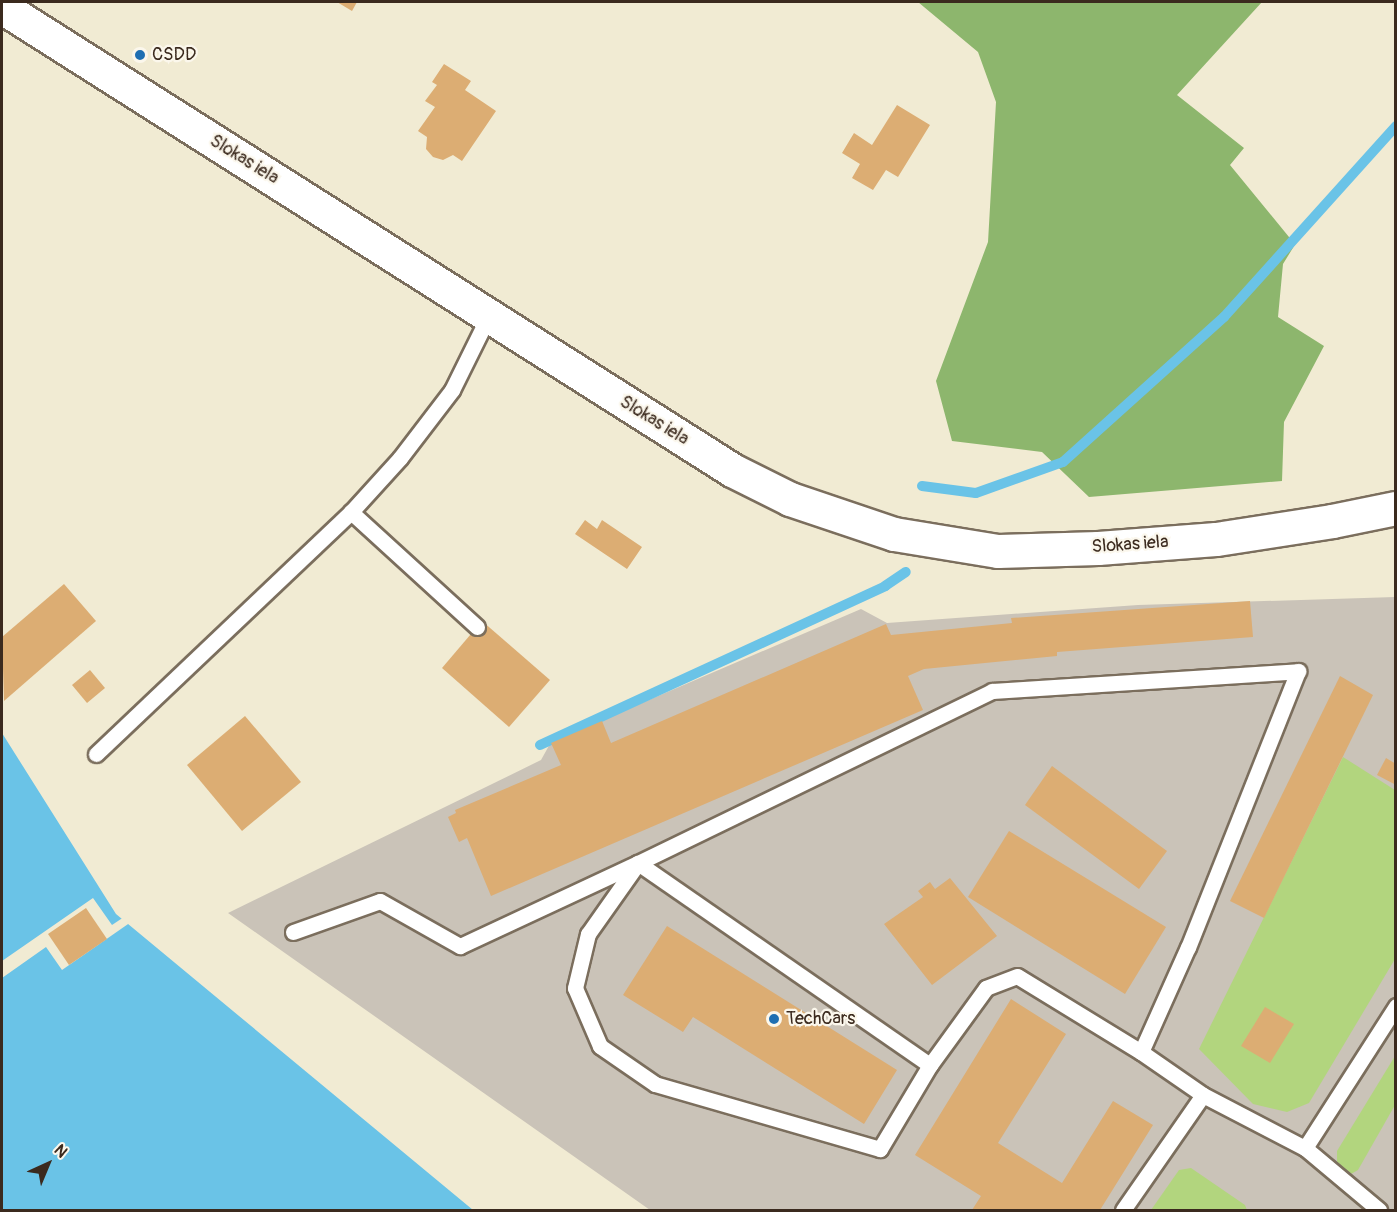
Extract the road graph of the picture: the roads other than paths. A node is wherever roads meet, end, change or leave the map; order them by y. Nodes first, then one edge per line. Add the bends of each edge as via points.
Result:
1 (2, 7) edge
2 (488, 317) junction
3 (1395, 508) edge
4 (351, 512) junction
5 (477, 627) dead end
6 (96, 754) dead end
7 (638, 863) junction
8 (293, 932) dead end
9 (1395, 1006) edge
10 (1141, 1052) junction
11 (930, 1065) junction
12 (1203, 1095) junction
13 (1305, 1148) junction
14 (1123, 1210) edge
15 (1379, 1210) edge

1 - 2 main road, Slokas iela
2 - 3 main road, Slokas iela via 732,470 790,499 894,534 998,551 1098,548 1216,539
2 - 4 lane via 452,390 400,458
4 - 5 lane
4 - 6 lane
7 - 8 lane via 460,946 380,901
7 - 10 lane via 992,691 1299,671 1188,947
7 - 11 lane
7 - 11 lane via 588,934 574,988 600,1046 655,1084 880,1149
9 - 13 lane
10 - 11 lane via 1017,976 986,988
10 - 12 lane
12 - 13 lane
12 - 14 lane
13 - 15 lane

